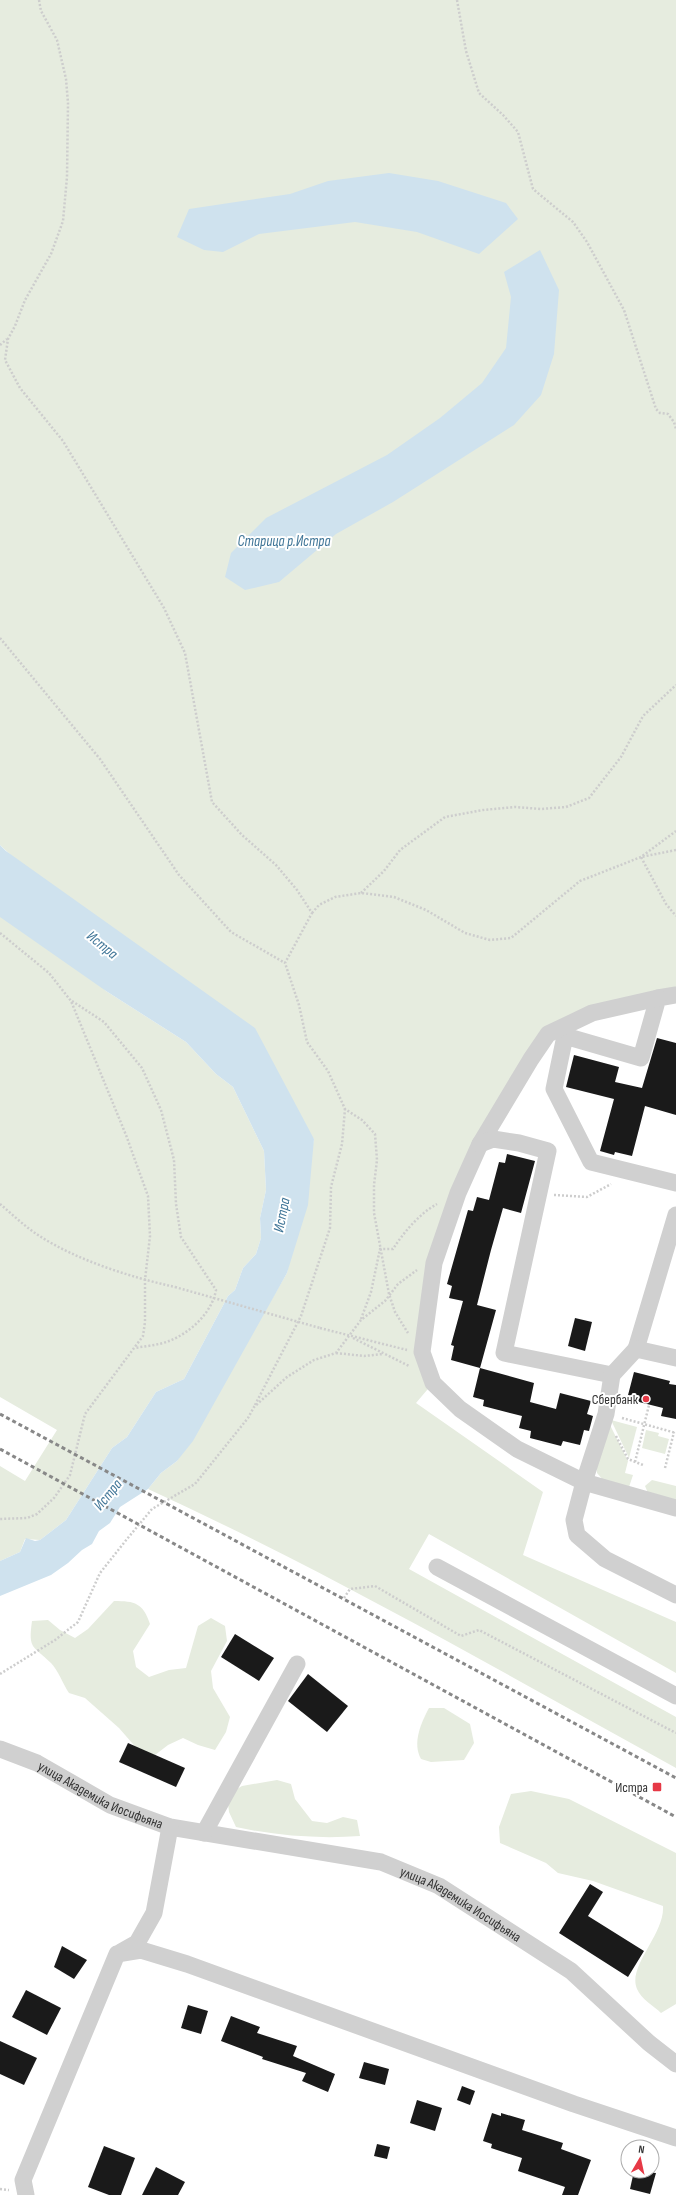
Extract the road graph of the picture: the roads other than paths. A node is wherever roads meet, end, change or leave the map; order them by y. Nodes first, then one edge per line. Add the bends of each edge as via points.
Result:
1 (676, 996) edge
2 (658, 998) junction
3 (548, 1034) junction
4 (565, 1036) junction
5 (480, 1144) junction
6 (676, 1183) edge
7 (676, 1215) edge
8 (636, 1349) junction
9 (675, 1354) edge
10 (612, 1375) junction
11 (584, 1482) junction
12 (676, 1508) edge
13 (437, 1567) dead end
14 (676, 1595) edge
15 (297, 1664) dead end
16 (676, 1696) edge
17 (0, 1749) edge
18 (170, 1827) junction
19 (204, 1833) junction
20 (116, 1954) junction
21 (676, 2064) edge
22 (676, 2138) edge
23 (24, 2187) edge

1 - 2 street
2 - 3 street via 592,1013
2 - 4 street via 641,1058
3 - 4 street
3 - 5 street
4 - 6 street via 554,1089 591,1162
5 - 10 street via 493,1139 548,1151 504,1353
5 - 11 street via 458,1193 434,1263 422,1352 433,1383 460,1409 517,1449
7 - 8 street
8 - 9 street
8 - 10 street
10 - 11 street via 606,1414
11 - 12 street
11 - 14 street via 574,1520 577,1535 605,1558
13 - 16 street
15 - 19 street
17 - 18 street, улица Академика Иосифьяна via 37,1763 110,1805
18 - 19 street, улица Академика Иосифьяна
18 - 20 street via 154,1913 137,1943
19 - 21 street, улица Академика Иосифьяна via 381,1862 439,1886 571,1971 649,2043
20 - 22 street via 141,1950 187,1964 574,2104
20 - 23 street

